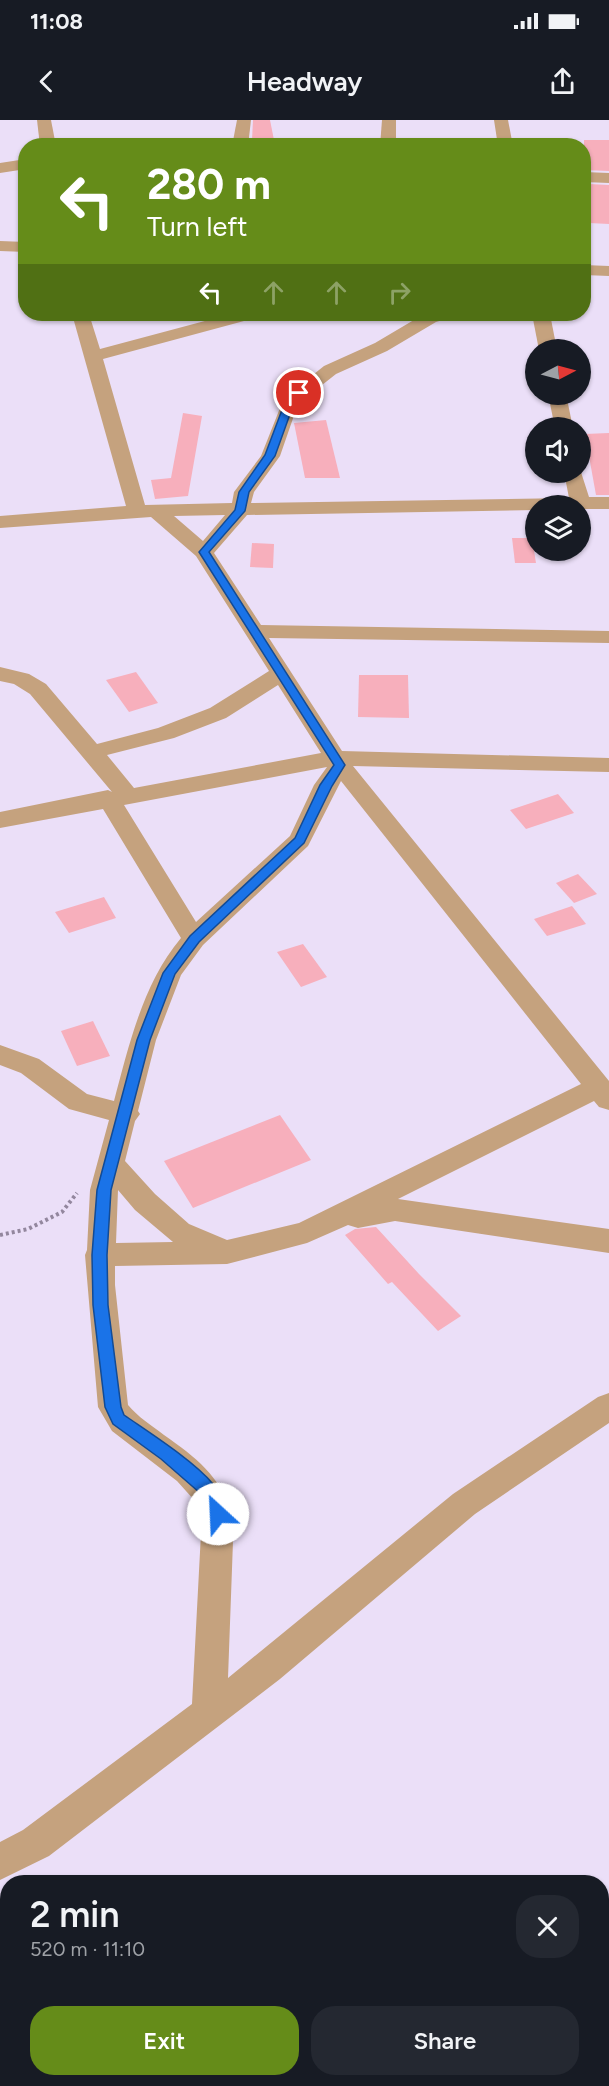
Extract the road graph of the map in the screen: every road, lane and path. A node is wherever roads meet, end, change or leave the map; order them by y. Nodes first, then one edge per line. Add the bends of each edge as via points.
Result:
1 (44, 120) edge
2 (244, 120) edge
3 (389, 120) edge
4 (501, 120) edge
5 (47, 138) edge
6 (241, 138) edge
7 (388, 138) edge
8 (504, 138) edge
9 (18, 165) edge
10 (0, 168) edge
11 (591, 177) edge
12 (609, 178) edge
13 (0, 246) edge
14 (18, 247) edge
15 (591, 270) edge
16 (609, 271) edge
17 (83, 321) edge
18 (224, 321) edge
19 (425, 321) edge
20 (542, 321) edge
21 (546, 339) edge
22 (93, 356) junction
23 (591, 503) edge
24 (609, 503) edge
25 (525, 504) edge
26 (147, 511) junction
27 (240, 511) junction
28 (0, 522) edge
29 (204, 552) junction
30 (256, 631) junction
31 (609, 637) edge
32 (281, 673) junction
33 (0, 674) edge
34 (92, 752) junction
35 (337, 762) junction
36 (605, 770) edge
37 (118, 796) junction
38 (0, 820) edge
39 (194, 939) junction
40 (0, 1055) edge
41 (604, 1094) edge
42 (126, 1114) junction
43 (111, 1163) junction
44 (325, 1223) junction
45 (0, 1234) edge
46 (609, 1242) edge
47 (227, 1251) junction
48 (99, 1255) junction
49 (609, 1406) edge
50 (209, 1712) junction
51 (0, 1862) edge

1 - 5 street
2 - 6 street
3 - 7 street
4 - 8 street
9 - 10 street
11 - 12 street
13 - 14 street
15 - 16 street
17 - 22 street
18 - 22 street
19 - 27 street via 330,370 290,402 270,456 244,492
20 - 21 street
22 - 26 street
23 - 24 street
25 - 27 street
26 - 27 street
26 - 28 street
26 - 29 street
27 - 29 street
29 - 30 street
30 - 31 street
30 - 32 street
32 - 34 street via 218,714 166,733
32 - 35 street
33 - 34 street via 21,679 38,689
34 - 37 street
35 - 36 street
35 - 37 street
35 - 39 street via 300,840
35 - 41 street
37 - 38 street
37 - 39 street
39 - 42 street via 169,973 143,1040
40 - 42 street via 30,1066 79,1102
41 - 44 street
42 - 43 street
43 - 45 path via 82,1185 62,1212 28,1229
43 - 47 street via 145,1202 179,1232
43 - 48 street via 104,1190
44 - 46 street via 395,1210
44 - 47 street via 273,1242
47 - 48 street
48 - 50 street via 113,1407 119,1420 206,1488 218,1514
49 - 50 street via 464,1504 268,1668
50 - 51 street via 36,1843

